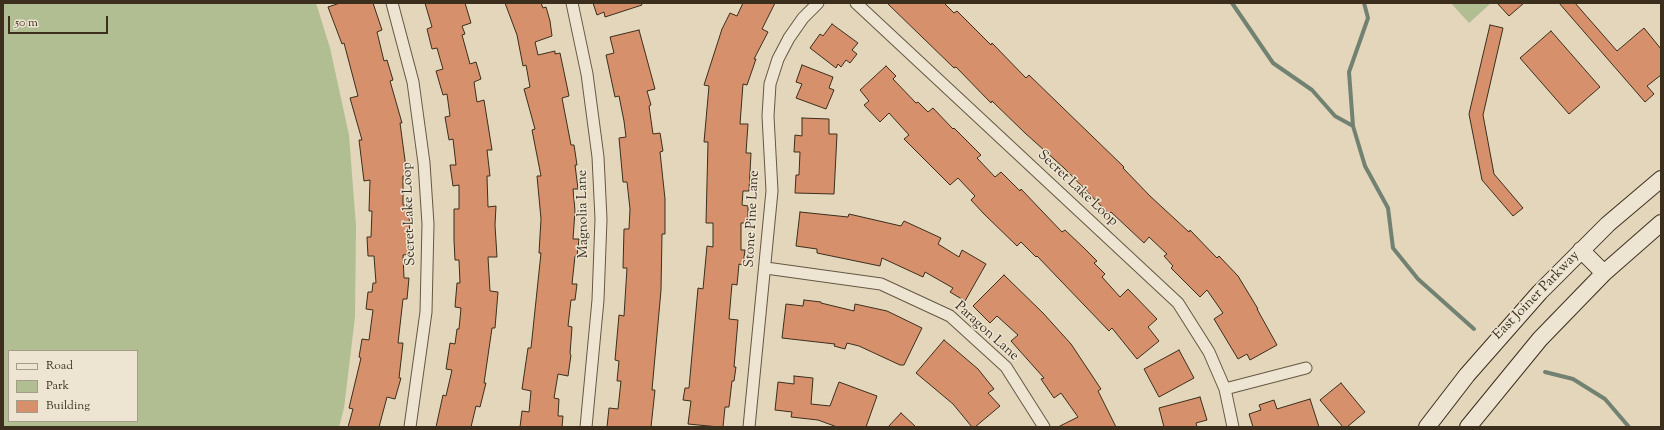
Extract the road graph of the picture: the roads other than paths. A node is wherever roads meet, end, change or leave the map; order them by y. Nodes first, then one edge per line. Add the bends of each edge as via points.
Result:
1 (392, 3) edge
2 (572, 3) edge
3 (818, 3) edge
4 (856, 3) edge
5 (1661, 179) edge
6 (1661, 223) edge
7 (1581, 250) junction
8 (766, 268) junction
9 (1604, 273) junction
10 (1306, 368) dead end
11 (1225, 389) junction
12 (410, 427) edge
13 (586, 427) edge
14 (749, 427) edge
15 (1044, 427) edge
16 (1233, 427) edge
17 (1427, 427) edge
18 (1468, 427) edge

1 - 12 street, Secret Lake Loop via 413,82 424,163 428,224 426,312
2 - 13 street, Magnolia Lane via 587,74 598,157 601,219 598,300
3 - 8 street, Stone Pine Lane via 789,38 778,59 770,84 768,116 772,191
4 - 11 street, Secret Lake Loop via 1178,303 1209,352
5 - 7 main road, East Joiner Parkway
6 - 9 main road
7 - 9 main road
7 - 17 main road, East Joiner Parkway via 1493,343
8 - 14 street, Stone Pine Lane
8 - 15 street, Paragon Lane via 881,284 950,316 1006,368
9 - 18 main road via 1536,344
10 - 11 street
11 - 16 street, Secret Lake Loop

